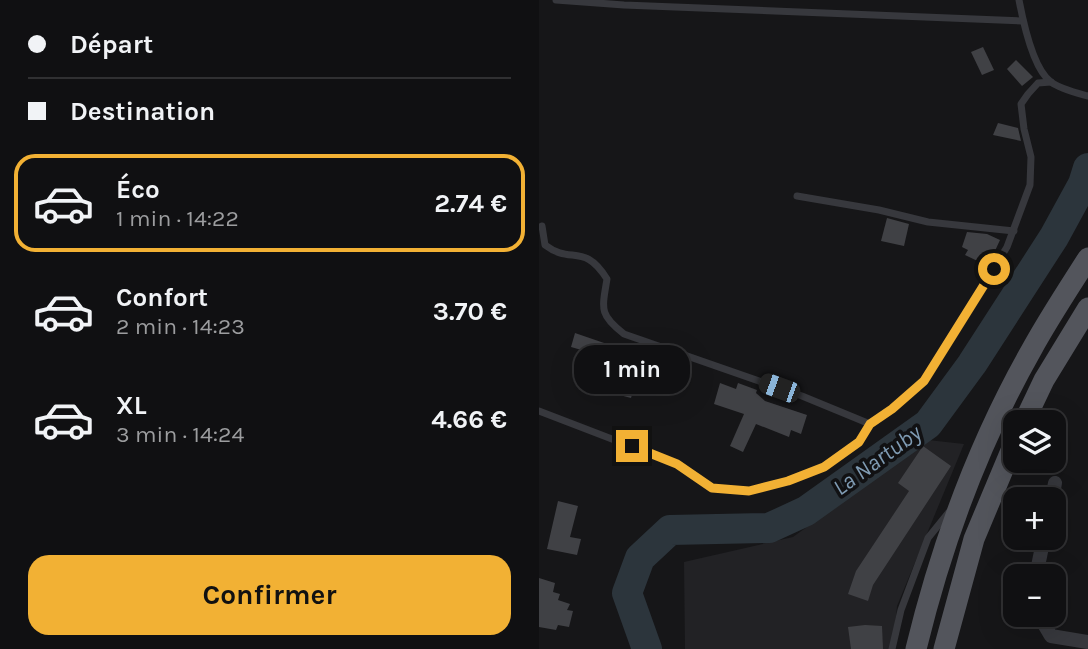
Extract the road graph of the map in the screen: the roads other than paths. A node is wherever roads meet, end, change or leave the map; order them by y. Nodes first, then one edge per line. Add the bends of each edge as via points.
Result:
1 (556, 0) edge
2 (1019, 0) edge
3 (1023, 21) junction
4 (1051, 82) junction
5 (1084, 94) edge
6 (797, 196) dead end
7 (542, 226) dead end
8 (1014, 231) junction
9 (1088, 258) edge
10 (1088, 308) edge
11 (1030, 410) edge
12 (539, 411) edge
13 (870, 424) junction
14 (1003, 470) edge
15 (1055, 483) dead end
16 (1054, 487) edge
17 (965, 493) junction
18 (1046, 627) edge
19 (1088, 642) edge
20 (892, 649) edge
21 (916, 649) edge
22 (944, 649) edge

1 - 3 lane
2 - 3 lane
3 - 4 lane via 1035,56
4 - 5 lane
4 - 8 lane via 1038,83 1021,104 1031,157 1030,185
6 - 8 lane via 928,222
7 - 13 lane via 545,245 553,252 598,264 607,279 602,307 607,321 624,334
8 - 13 lane via 924,381
9 - 17 main road via 1031,350
10 - 11 main road
12 - 13 lane via 677,464 712,488 749,491 824,467 859,442
14 - 22 main road via 974,539
15 - 16 street
17 - 20 lane via 928,538
17 - 21 main road
18 - 19 street via 1052,636

